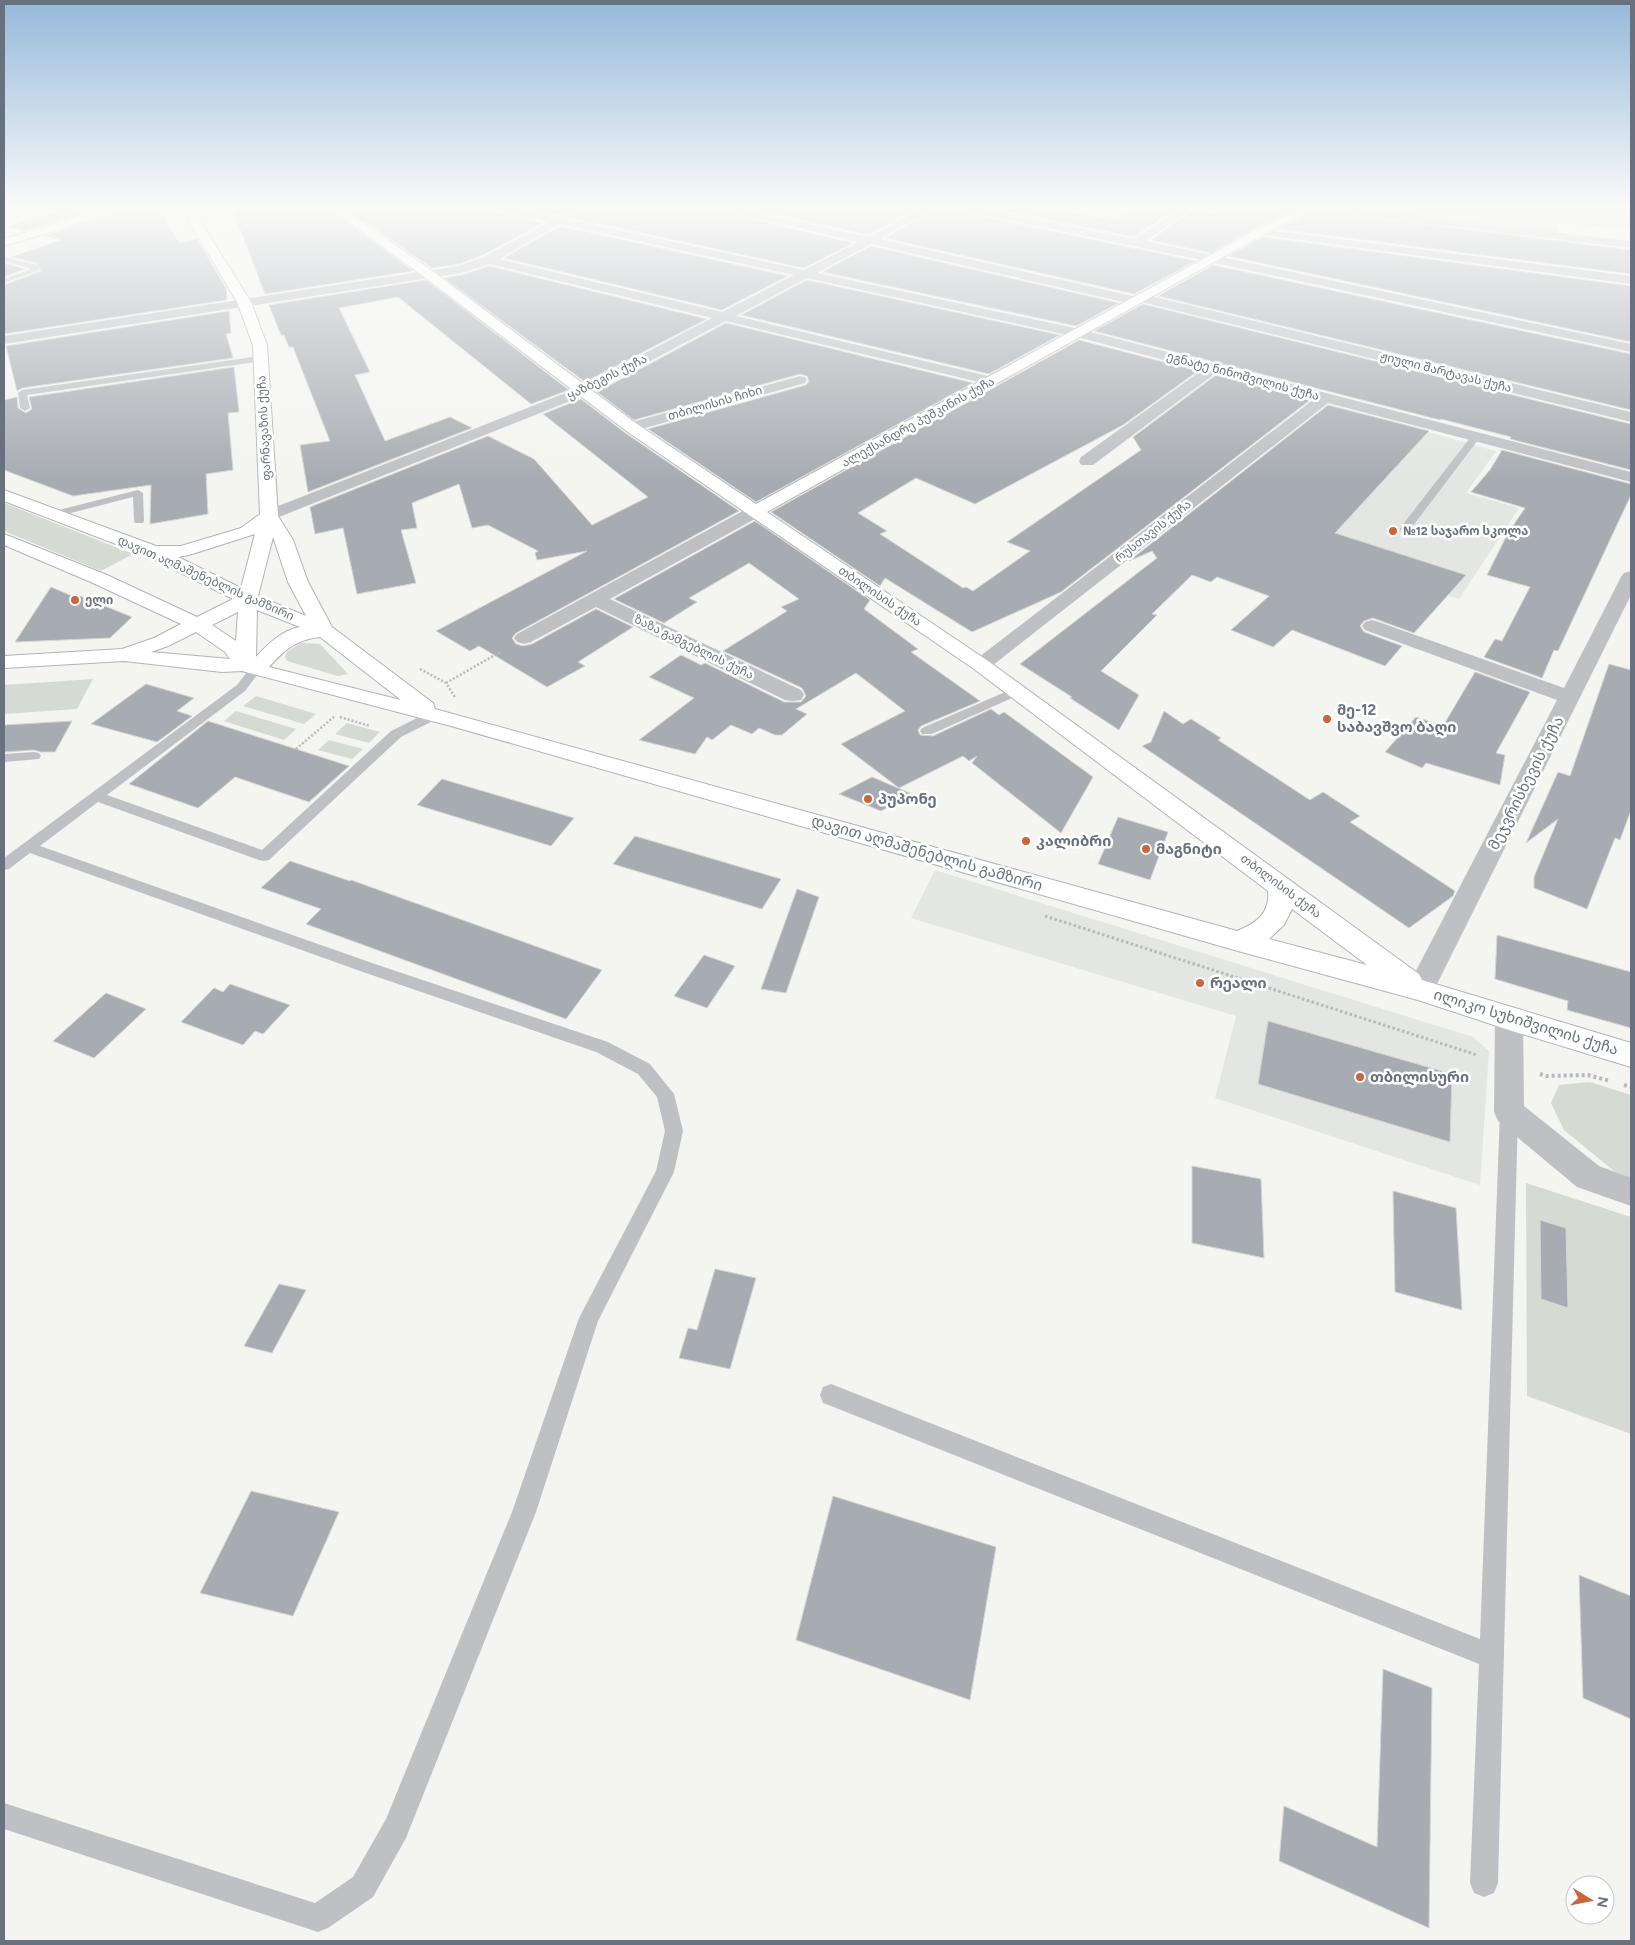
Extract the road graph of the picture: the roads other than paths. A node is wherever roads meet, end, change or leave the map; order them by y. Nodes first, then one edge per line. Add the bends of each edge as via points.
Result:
1 (242, 299) edge
2 (264, 299) edge
3 (461, 299) edge
4 (653, 299) edge
5 (759, 299) edge
6 (921, 299) edge
7 (1140, 299) joint
8 (1400, 299) edge
9 (244, 302) junction
10 (726, 316) junction
11 (1079, 333) junction
12 (4, 340) edge
13 (1631, 348) edge
14 (260, 359) junction
15 (1214, 368) junction
16 (800, 380) dead end
17 (991, 381) junction
18 (583, 391) junction
19 (1326, 397) junction
20 (26, 408) dead end
21 (1631, 417) edge
22 (631, 427) junction
23 (1476, 436) junction
24 (1087, 461) dead end
25 (1631, 477) edge
26 (4, 494) edge
27 (756, 511) junction
28 (54, 514) junction
29 (269, 516) junction
30 (139, 521) dead end
31 (1405, 529) dead end
32 (4, 539) edge
33 (154, 552) junction
34 (1631, 577) edge
35 (248, 599) junction
36 (594, 599) junction
37 (171, 612) junction
38 (199, 625) junction
39 (1372, 626) dead end
40 (324, 630) junction
41 (524, 638) road end
42 (124, 654) junction
43 (360, 658) junction
44 (4, 662) edge
45 (981, 665) junction
46 (250, 668) junction
47 (319, 686) junction
48 (1017, 691) junction
49 (793, 695) dead end
50 (1570, 697) junction
51 (434, 715) junction
52 (927, 731) dead end
53 (34, 756) dead end
54 (4, 758) edge
55 (95, 796) junction
56 (28, 847) junction
57 (4, 865) edge
58 (1280, 885) junction
59 (1238, 941) junction
60 (1420, 990) junction
61 (1509, 1019) junction
62 (1631, 1055) edge
63 (1510, 1112) junction
64 (1631, 1192) edge
65 (830, 1395) dead end
66 (1491, 1656) junction
67 (4, 1816) edge
68 (1484, 1883) dead end

1 - 9 main road, ფარნავაზის ქუჩა
2 - 9 street
3 - 18 main road, თბილისის ქუჩა
4 - 10 street
5 - 10 street, ყაზბეგის ქუჩა
6 - 11 street, ეგნატე ნინოშვილის ქუჩა
7 - 11 main road, ალექსანდრე პუშკინის ქუჩა
7 - 21 street, ჟიული შარტავას ქუჩა
8 - 13 street
9 - 12 street
9 - 14 main road, ფარნავაზის ქუჩა via 260,345
10 - 17 street
10 - 18 street, ყაზბეგის ქუჩა
11 - 15 street, ეგნატე ნინოშვილის ქუჩა
11 - 17 main road, ალექსანდრე პუშკინის ქუჩა
14 - 20 lane via 22,393
14 - 29 main road, ფარნავაზის ქუჩა
15 - 19 street, ეგნატე ნინოშვილის ქუჩა
15 - 24 street
16 - 22 street, თბილისის ჩიხი
17 - 27 main road, ალექსანდრე პუშკინის ქუჩა
18 - 22 main road, თბილისის ქუჩა
18 - 29 street, ყაზბეგის ქუჩა
19 - 23 street, ეგნატე ნინოშვილის ქუჩა
19 - 45 street, რუსთავის ქუჩა
22 - 27 main road, თბილისის ქუჩა
23 - 25 street, ეგნატე ნინოშვილის ქუჩა
23 - 31 lane
26 - 28 main road, დავით აღმაშენებლის გამზირი
27 - 36 street, ალექსანდრე პუშკინის ქუჩა
27 - 45 main road, თბილისის ქუჩა
28 - 30 lane via 138,493
28 - 33 main road, დავით აღმაშენებლის გამზირი
29 - 33 main road via 247,532 182,551
29 - 35 main road, ფარნავაზის ქუჩა
29 - 40 main road, დავით აღმაშენებლის გამზირი via 284,540 298,582
32 - 37 main road
33 - 35 main road, დავით აღმაშენებლის გამზირი
34 - 50 street, მეჯვრისხევის ქუჩა
35 - 38 main road
35 - 40 main road, დავით აღმაშენებლის გამზირი
35 - 46 main road, ფარნავაზის ქუჩა
36 - 41 street, ალექსანდრე პუშკინის ქუჩა
36 - 49 street, ზაზა გამგებლის ქუჩა
37 - 38 main road
37 - 42 main road
38 - 42 main road
38 - 46 main road via 232,648
39 - 50 street
40 - 43 main road, დავით აღმაშენებლის გამზირი
40 - 46 main road, დავით აღმაშენებლის გამზირი via 296,634
42 - 44 main road
42 - 46 main road
43 - 47 main road, დავით აღმაშენებლის გამზირი via 356,674 343,682
43 - 51 main road, დავით აღმაშენებლის გამზირი
45 - 48 main road, თბილისის ქუჩა
46 - 47 main road, დავით აღმაშენებლის გამზირი
46 - 55 lane via 241,688
47 - 51 main road, დავით აღმაშენებლის გამზირი
48 - 52 lane
48 - 58 main road, თბილისის ქუჩა
50 - 60 street, მეჯვრისხევის ქუჩა
51 - 55 lane via 396,734 264,856
51 - 59 main road, დავით აღმაშენებლის გამზირი
53 - 54 lane
55 - 56 lane
56 - 57 lane
56 - 67 lane via 602,1047 644,1069 665,1094 674,1131 665,1172 589,1318 524,1512 396,1828 363,1887 318,1918
58 - 59 main road via 1281,904 1273,922 1257,935
58 - 60 main road, თბილისის ქუჩა
59 - 60 main road, დავით აღმაშენებლის გამზირი
60 - 61 main road, ილიკო სუხიშვილის ქუჩა
61 - 62 main road, ილიკო სუხიშვილის ქუჩა
61 - 63 street
63 - 64 street via 1588,1177
63 - 66 lane
65 - 66 lane
66 - 68 lane

